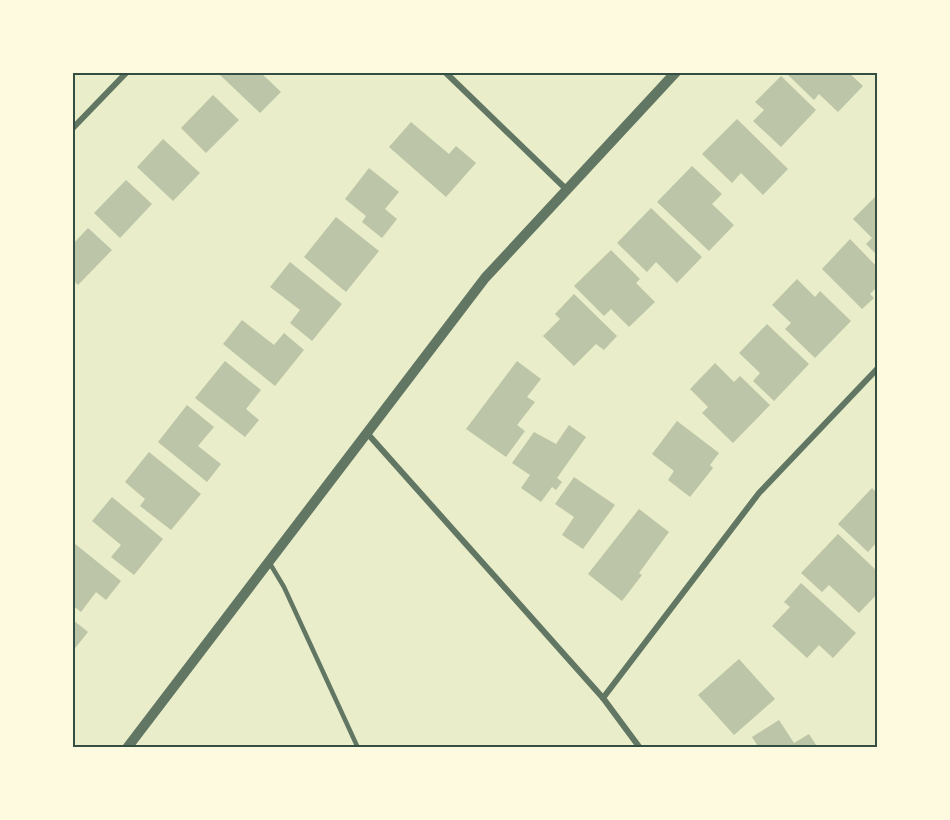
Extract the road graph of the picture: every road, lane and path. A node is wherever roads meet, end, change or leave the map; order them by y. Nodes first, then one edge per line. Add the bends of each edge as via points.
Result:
1 (127, 72) edge
2 (445, 72) edge
3 (676, 72) edge
4 (72, 129) edge
5 (566, 189) junction
6 (878, 369) edge
7 (367, 433) junction
8 (269, 562) junction
9 (603, 698) junction
10 (127, 748) edge
11 (358, 748) edge
12 (640, 748) edge

1 - 4 street
2 - 5 street
3 - 5 street
5 - 7 street via 485,278
6 - 9 street via 759,493
7 - 8 street
7 - 9 street
8 - 10 street
8 - 11 lane
9 - 12 street

